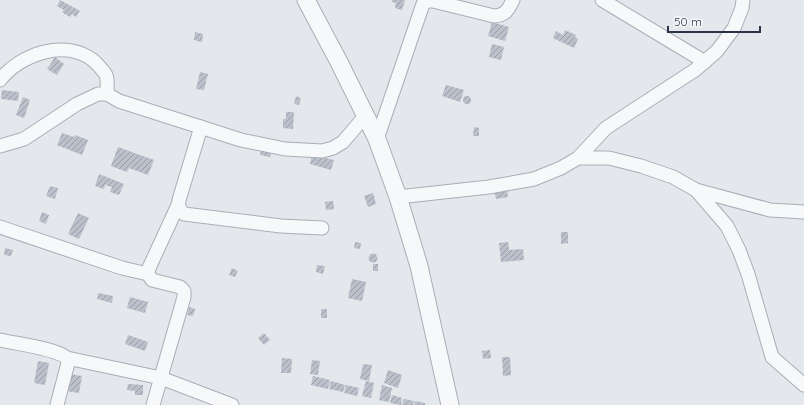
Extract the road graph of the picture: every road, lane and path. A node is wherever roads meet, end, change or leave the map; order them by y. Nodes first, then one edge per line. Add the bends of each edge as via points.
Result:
1 (306, 0) edge
2 (513, 0) edge
3 (602, 0) edge
4 (743, 0) edge
5 (705, 62) junction
6 (0, 80) edge
7 (107, 94) junction
8 (365, 116) junction
9 (201, 127) junction
10 (377, 139) junction
11 (0, 146) edge
12 (578, 158) junction
13 (696, 190) junction
14 (398, 197) junction
15 (178, 205) junction
16 (804, 212) edge
17 (0, 227) edge
18 (322, 228) dead end
19 (148, 274) junction
20 (0, 340) edge
21 (67, 358) junction
22 (161, 378) junction
23 (804, 385) edge
24 (57, 405) edge
25 (153, 405) edge
26 (232, 405) edge
27 (450, 405) edge

1 - 8 street
2 - 10 street via 506,13 494,16 433,1 423,4
3 - 5 street
4 - 5 street via 734,28
5 - 12 street via 606,128
6 - 7 street via 6,72 28,58 47,51 66,50 86,55 100,66 106,76
7 - 9 street via 119,101
7 - 11 street via 98,94 77,104 24,139
8 - 9 street via 343,142 322,151 285,149 241,140
8 - 10 street
9 - 15 street
10 - 14 street
12 - 13 street via 609,158 642,166 673,177
12 - 14 street via 534,179 489,187
13 - 16 street via 770,210
13 - 23 street via 727,226 739,250 772,357
14 - 27 street via 419,266
15 - 18 street via 184,214 190,215 281,226
15 - 19 street
17 - 19 street via 122,268
19 - 22 street via 152,280 180,287 184,291
20 - 21 street via 45,349
21 - 22 street
21 - 24 street via 68,363
22 - 25 street
22 - 26 street

